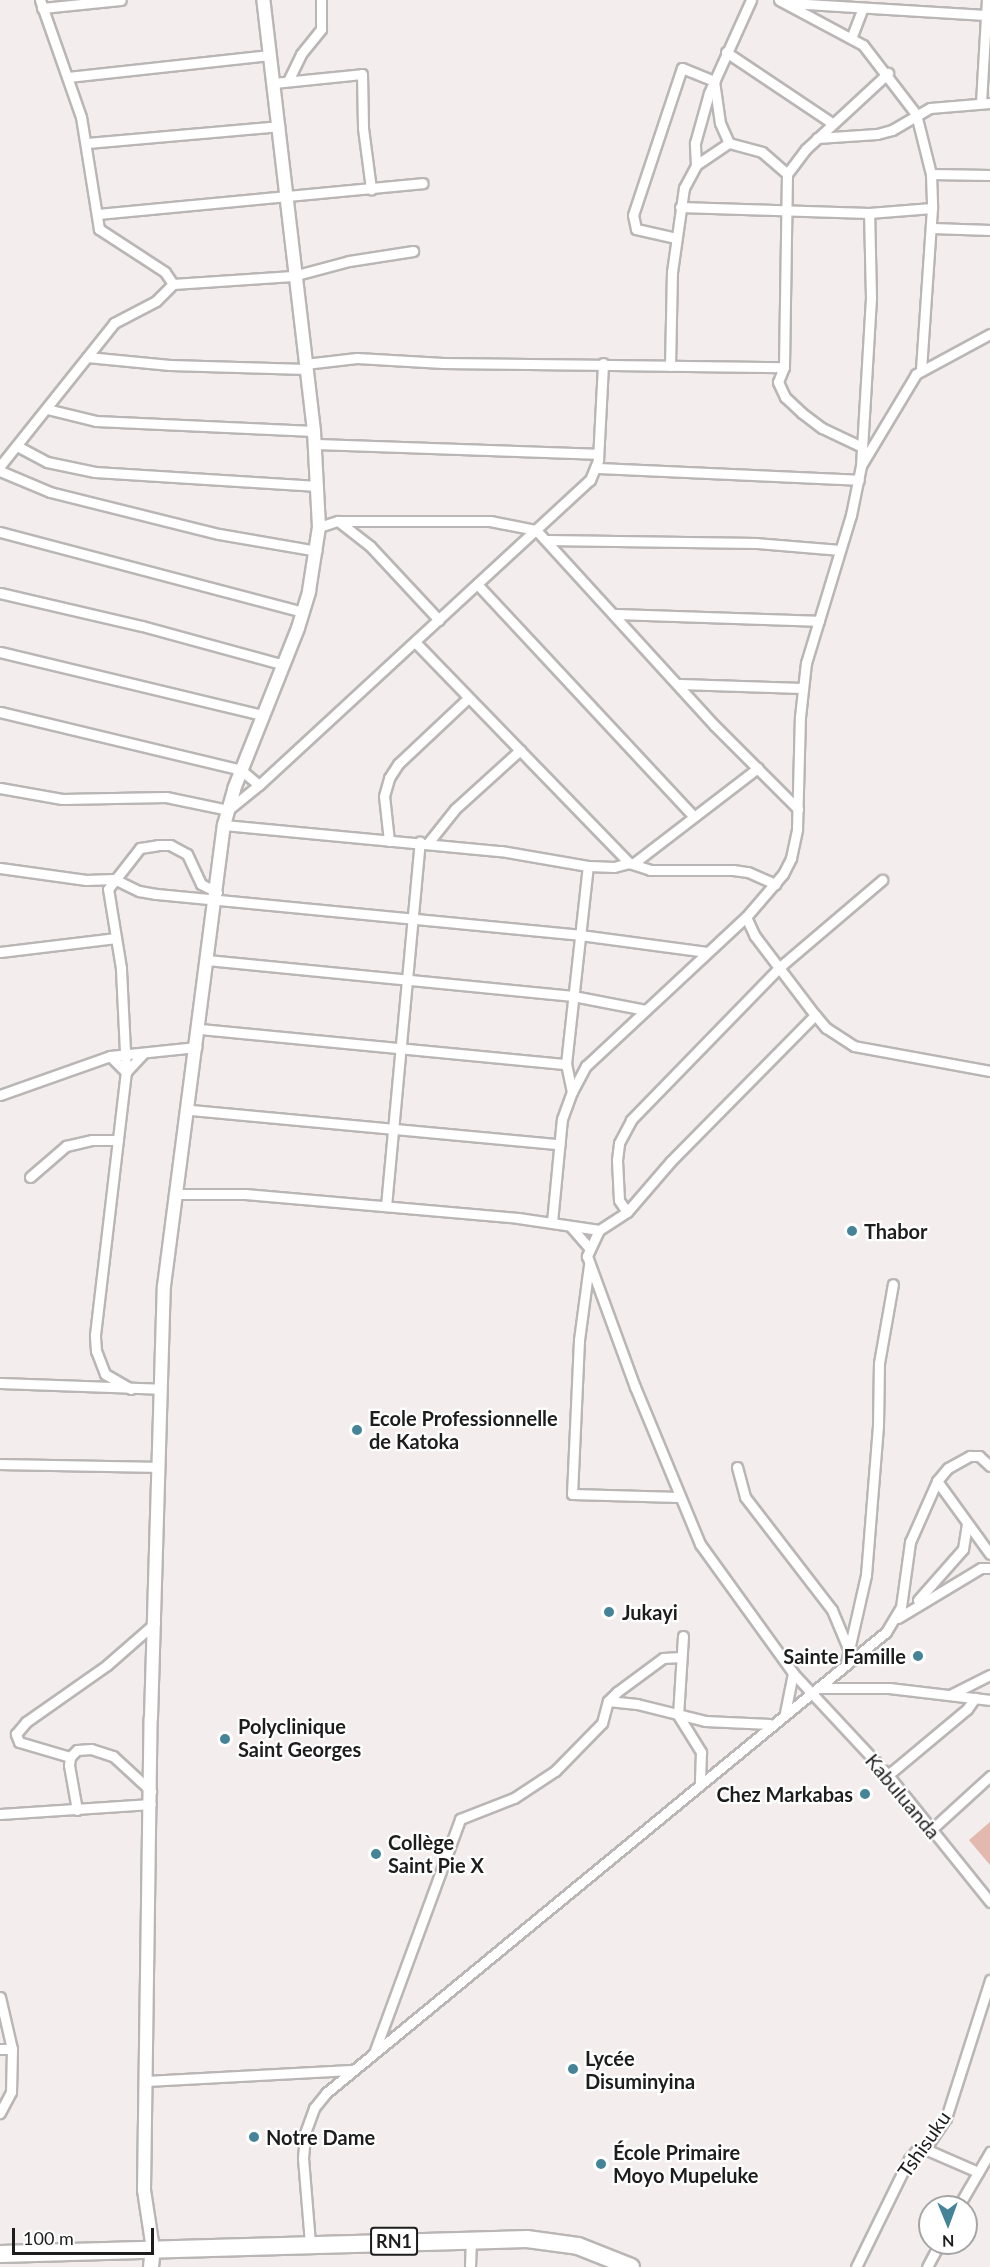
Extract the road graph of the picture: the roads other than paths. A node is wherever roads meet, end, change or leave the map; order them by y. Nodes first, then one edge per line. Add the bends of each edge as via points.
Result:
1 (121, 0) edge
2 (263, 0) edge
3 (321, 0) edge
4 (751, 0) edge
5 (987, 0) edge
6 (781, 2) edge
7 (41, 4) edge
8 (863, 8) junction
9 (986, 15) junction
10 (987, 33) edge
11 (852, 36) junction
12 (726, 52) junction
13 (270, 54) junction
14 (888, 73) junction
15 (68, 77) junction
16 (288, 81) junction
17 (714, 81) junction
18 (274, 83) junction
19 (985, 103) edge
20 (916, 114) junction
21 (832, 123) junction
22 (279, 126) junction
23 (817, 138) junction
24 (86, 143) junction
25 (729, 143) junction
26 (696, 165) junction
27 (787, 174) junction
28 (931, 174) junction
29 (990, 175) edge
30 (423, 183) dead end
31 (371, 189) junction
32 (286, 196) junction
33 (680, 207) junction
34 (932, 208) junction
35 (788, 210) junction
36 (869, 213) junction
37 (97, 214) junction
38 (932, 228) junction
39 (990, 230) edge
40 (676, 238) junction
41 (413, 251) dead end
42 (293, 276) junction
43 (173, 284) junction
44 (990, 334) edge
45 (87, 357) junction
46 (603, 363) junction
47 (669, 366) junction
48 (305, 367) junction
49 (784, 367) junction
50 (921, 369) junction
51 (47, 409) junction
52 (314, 437) junction
53 (17, 446) junction
54 (860, 446) junction
55 (598, 454) junction
56 (861, 466) junction
57 (597, 468) junction
58 (0, 469) edge
59 (859, 480) junction
60 (318, 486) junction
61 (338, 521) junction
62 (319, 527) junction
63 (536, 530) junction
64 (0, 532) edge
65 (546, 540) junction
66 (839, 550) junction
67 (317, 551) junction
68 (477, 584) junction
69 (0, 593) edge
70 (302, 612) junction
71 (613, 614) junction
72 (439, 620) junction
73 (819, 621) junction
74 (415, 642) junction
75 (0, 652) edge
76 (281, 664) junction
77 (680, 684) junction
78 (802, 688) junction
79 (468, 698) junction
80 (0, 712) edge
81 (262, 715) junction
82 (520, 750) junction
83 (758, 768) junction
84 (242, 770) junction
85 (259, 785) junction
86 (0, 788) edge
87 (798, 809) junction
88 (228, 810) junction
89 (693, 816) junction
90 (224, 825) junction
91 (389, 841) junction
92 (424, 843) junction
93 (632, 863) junction
94 (588, 866) junction
95 (0, 868) edge
96 (114, 879) junction
97 (882, 880) dead end
98 (775, 884) junction
99 (216, 896) junction
100 (746, 917) junction
101 (412, 919) junction
102 (580, 935) junction
103 (116, 938) junction
104 (0, 952) edge
105 (707, 952) junction
106 (207, 960) junction
107 (781, 966) junction
108 (406, 980) junction
109 (573, 996) junction
110 (646, 1010) junction
111 (815, 1015) junction
112 (200, 1029) junction
113 (197, 1047) junction
114 (401, 1049) junction
115 (144, 1053) junction
116 (125, 1054) junction
117 (110, 1056) junction
118 (566, 1064) junction
119 (990, 1071) edge
120 (126, 1072) junction
121 (572, 1092) junction
122 (1, 1094) edge
123 (190, 1110) junction
124 (393, 1128) junction
125 (118, 1140) junction
126 (559, 1144) junction
127 (30, 1177) dead end
128 (178, 1194) junction
129 (386, 1206) junction
130 (627, 1212) junction
131 (552, 1222) junction
132 (571, 1227) junction
133 (599, 1230) junction
134 (590, 1249) junction
135 (589, 1263) junction
136 (893, 1284) dead end
137 (0, 1383) edge
138 (131, 1389) junction
139 (160, 1389) junction
140 (0, 1464) edge
141 (990, 1466) edge
142 (158, 1467) junction
143 (737, 1467) dead end
144 (937, 1481) junction
145 (679, 1497) junction
146 (967, 1523) junction
147 (963, 1549) junction
148 (987, 1550) edge
149 (986, 1568) edge
150 (914, 1605) junction
151 (898, 1618) junction
152 (155, 1623) junction
153 (683, 1636) dead end
154 (850, 1653) junction
155 (681, 1657) junction
156 (845, 1665) junction
157 (793, 1673) junction
158 (990, 1675) edge
159 (816, 1690) junction
160 (955, 1696) junction
161 (975, 1698) junction
162 (990, 1700) edge
163 (608, 1701) junction
164 (967, 1709) junction
165 (785, 1713) junction
166 (678, 1714) junction
167 (770, 1724) junction
168 (70, 1757) junction
169 (888, 1775) junction
170 (990, 1776) edge
171 (700, 1784) junction
172 (151, 1797) junction
173 (77, 1810) junction
174 (0, 1814) edge
175 (932, 1829) junction
176 (990, 1902) edge
177 (990, 1980) edge
178 (0, 1997) edge
179 (0, 2049) edge
180 (12, 2049) junction
181 (374, 2053) junction
182 (351, 2070) junction
183 (146, 2081) junction
184 (0, 2113) edge
185 (925, 2149) junction
186 (990, 2152) edge
187 (978, 2172) junction
188 (965, 2195) edge
189 (471, 2238) junction
190 (310, 2243) junction
191 (153, 2249) junction
192 (0, 2254) edge
193 (151, 2267) edge
194 (470, 2267) edge
195 (631, 2267) edge
196 (856, 2267) edge

1 - 7 street
2 - 13 street
3 - 16 street via 321,29 301,54
4 - 12 street
5 - 9 street
6 - 8 street
6 - 11 street
7 - 15 street via 53,46
8 - 9 street
8 - 11 street
9 - 10 street
10 - 19 street
11 - 14 street
12 - 17 street
12 - 21 street
13 - 15 street
13 - 18 street
14 - 20 street
14 - 21 street
15 - 24 street
16 - 18 street
16 - 31 street via 362,75 363,128
17 - 25 street via 720,123
17 - 26 street via 695,143
17 - 40 street via 687,68 679,71 633,215 636,229
18 - 22 street
19 - 20 street via 945,105
20 - 23 street via 892,130 877,134
20 - 28 street
21 - 23 street
22 - 24 street
22 - 32 street
23 - 27 street
24 - 37 street
25 - 26 street
25 - 27 street via 762,152
26 - 33 street
27 - 35 street
28 - 29 street
28 - 34 street
30 - 31 street
31 - 32 street
32 - 37 street
32 - 42 street
33 - 35 street
33 - 40 street
34 - 36 street
34 - 38 street
35 - 36 street
35 - 49 street
36 - 54 street via 871,298
37 - 43 street via 103,235 165,272
38 - 39 street
38 - 50 street
40 - 47 street
41 - 42 street via 326,266
42 - 43 street
42 - 48 street
43 - 45 street via 156,301 114,323
44 - 50 street
45 - 48 street via 179,366
45 - 51 street
46 - 47 street
46 - 48 street via 443,363 357,358
46 - 55 street
47 - 49 street
48 - 52 street
49 - 54 street via 778,382 785,397 822,428
50 - 56 street via 906,386
51 - 52 street via 96,421
51 - 53 street
52 - 55 street
52 - 60 street
53 - 58 street
53 - 60 street via 47,462 95,472
54 - 56 street
55 - 57 street
56 - 59 street
57 - 59 street
57 - 63 street via 590,480
58 - 67 street via 50,492 219,534
59 - 66 street
60 - 62 street
61 - 62 street
61 - 63 street via 507,522
61 - 72 street via 370,546
62 - 67 street
63 - 65 street
63 - 68 street
64 - 70 street
65 - 66 street via 756,543
65 - 71 street
66 - 73 street
67 - 70 street
68 - 72 street
68 - 89 street
69 - 76 street
70 - 76 street
71 - 73 street
71 - 77 street
72 - 74 street
73 - 78 street
74 - 79 street
74 - 85 street
75 - 81 street
76 - 81 street
77 - 78 street
77 - 83 street
78 - 87 street
79 - 82 street
79 - 91 street via 398,764 389,778 384,796
80 - 84 street
81 - 84 street
82 - 92 street via 455,808
82 - 93 street
83 - 87 street
83 - 89 street
84 - 85 street
84 - 88 street
85 - 88 street
86 - 88 street via 62,799 166,797
87 - 98 street via 794,847
88 - 90 street
89 - 93 street
90 - 91 street
90 - 99 street
91 - 92 street
92 - 94 street
92 - 101 street
93 - 94 street
93 - 98 street via 650,870 748,872
94 - 102 street
95 - 96 street
96 - 99 street via 139,891
96 - 99 street via 140,848 170,845 187,854 201,884
96 - 103 street via 108,895
97 - 107 street
98 - 100 street
99 - 101 street
99 - 106 street
100 - 105 street
100 - 107 street via 754,936
101 - 102 street
101 - 108 street
102 - 105 street
102 - 109 street
103 - 104 street
103 - 116 street
105 - 110 street
106 - 108 street
106 - 112 street
107 - 111 street
107 - 130 street via 625,1129 619,1143 616,1183 619,1200
108 - 109 street
108 - 114 street
109 - 110 street
109 - 118 street
110 - 121 street via 586,1066
111 - 119 street via 826,1028 854,1046
111 - 130 street via 671,1161
112 - 113 street
112 - 114 street
113 - 115 street
113 - 123 street
114 - 118 street
114 - 124 street
115 - 116 street
115 - 120 street
116 - 117 street
116 - 120 street
117 - 120 street
117 - 122 street
118 - 121 street
120 - 125 street
121 - 126 street
123 - 124 street
123 - 128 street
124 - 126 street
124 - 129 street
125 - 127 street via 66,1146
125 - 138 street via 95,1335 96,1351 105,1374
126 - 131 street
128 - 129 street via 245,1194
128 - 139 street via 164,1286
129 - 131 street
130 - 133 street
131 - 132 street
132 - 133 street
132 - 134 street
133 - 134 street
134 - 135 street
135 - 145 street, Kabuluanda
135 - 145 street via 579,1340 572,1494
136 - 154 street via 879,1363 877,1447 866,1575
137 - 138 street
138 - 139 street
139 - 142 street
140 - 142 street
141 - 144 street via 979,1456 970,1456 948,1468
142 - 152 street
143 - 154 street via 745,1497 832,1610
144 - 146 street
144 - 151 street via 910,1542
145 - 157 street, Kabuluanda via 700,1544
146 - 147 street
146 - 148 street
147 - 148 street
147 - 150 street
148 - 149 street
149 - 150 street
150 - 151 street
151 - 156 street
152 - 168 street via 106,1665 26,1722 16,1734 19,1742
152 - 172 street
153 - 155 street
154 - 156 street
155 - 163 street via 663,1658 652,1664
155 - 166 street
156 - 159 street
157 - 159 street, Kabuluanda
157 - 165 street
158 - 160 street
159 - 160 street via 889,1688
159 - 165 street
159 - 169 street, Kabuluanda
160 - 161 street
160 - 164 street
161 - 162 street
161 - 164 street
163 - 166 street
163 - 181 street via 602,1723 555,1771 514,1798 460,1820
164 - 169 street
165 - 167 street
166 - 167 street via 705,1721
166 - 171 street via 701,1752
167 - 171 street
168 - 172 street via 86,1748 108,1754 124,1763
168 - 173 street
169 - 175 street, Kabuluanda
170 - 175 street
171 - 181 street
172 - 173 street
172 - 183 street
173 - 174 street
175 - 176 street, Kabuluanda
177 - 185 street, Tshisuku via 954,2097
178 - 180 street
179 - 180 street
180 - 184 street via 11,2092
181 - 182 street
182 - 183 street
182 - 190 street via 314,2108 305,2133 303,2158
183 - 191 street via 144,2190
185 - 187 street
185 - 196 street, Tshisuku via 916,2151 909,2159
186 - 187 street
187 - 188 street
189 - 190 highway, RN1
189 - 194 street
189 - 195 highway, RN1 via 527,2239 578,2246
190 - 191 highway, RN1
191 - 192 highway, RN1
191 - 193 main road

